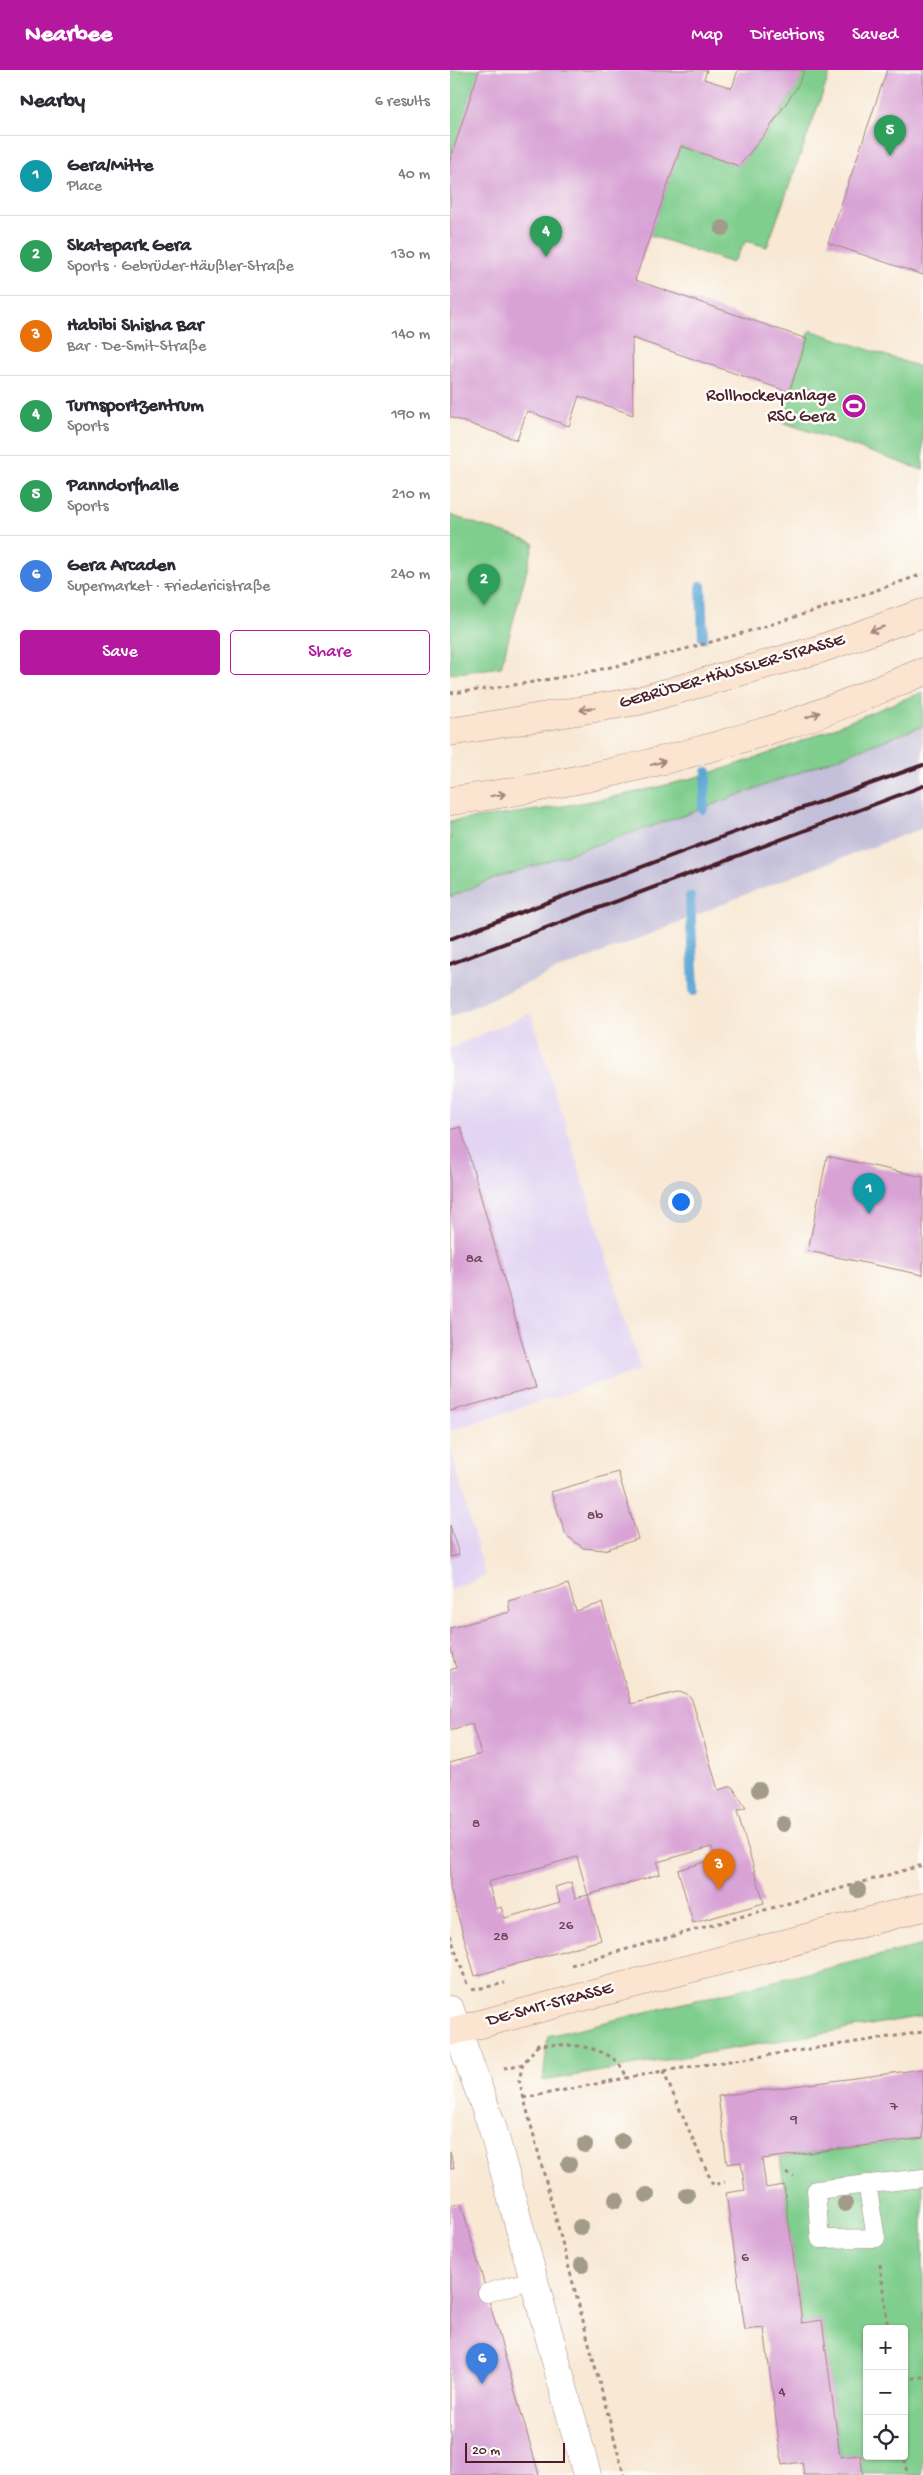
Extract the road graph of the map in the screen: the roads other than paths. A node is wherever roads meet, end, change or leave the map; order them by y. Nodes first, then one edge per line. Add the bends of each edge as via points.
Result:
1 (923, 613) edge
2 (923, 672) edge
3 (450, 732) edge
4 (450, 801) edge
5 (923, 1907) edge
6 (452, 2024) edge
7 (923, 2178) edge
8 (867, 2184) junction
9 (534, 2279) junction
10 (487, 2293) dead end
11 (587, 2475) edge

1 -> 3 main road, GEBRÜDER-HÄUSSLER-STRASSE via 820,649 638,701
4 -> 2 main road via 506,794 638,768 790,724
5 - 6 main road, DE-SMIT-STRASSE via 529,2011
6 - 9 street via 492,2126
7 - 8 lane
8 - 8 lane via 816,2190 820,2239 876,2238
9 - 10 lane
9 - 11 street

